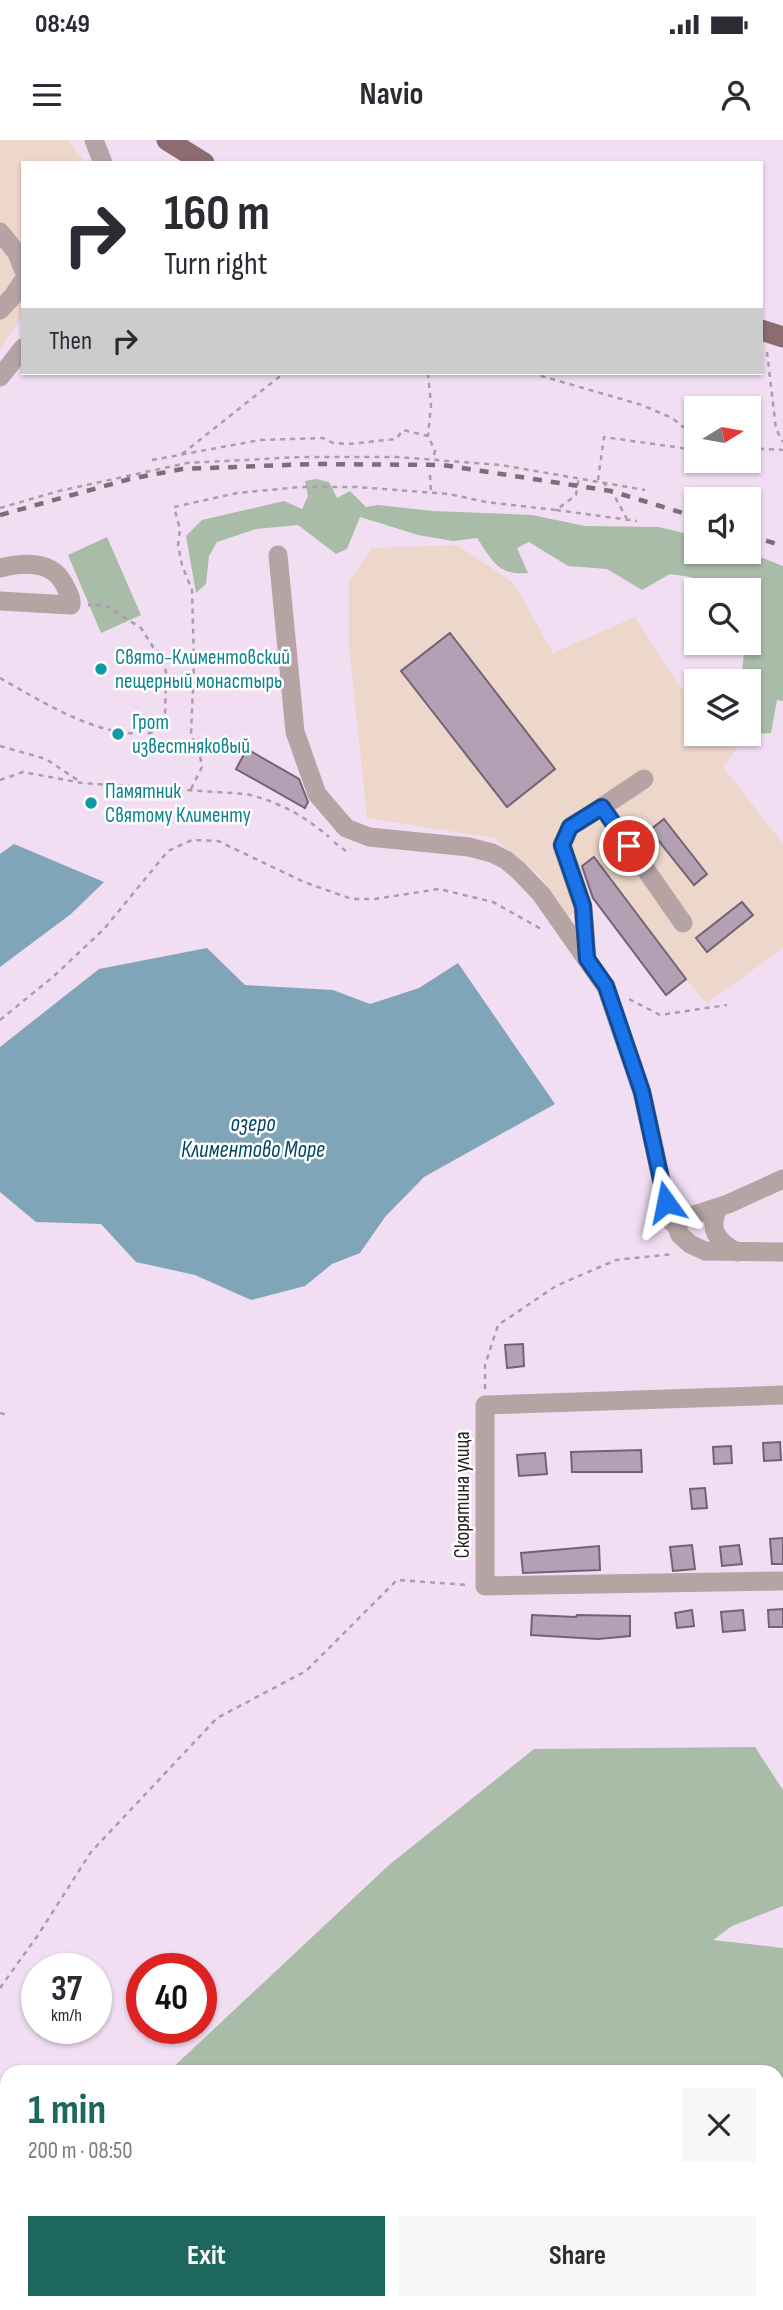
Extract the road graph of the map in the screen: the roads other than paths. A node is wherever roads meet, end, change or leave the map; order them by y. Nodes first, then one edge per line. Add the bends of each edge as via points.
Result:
1 (94, 140) edge
2 (167, 140) edge
3 (102, 161) edge
4 (201, 161) edge
5 (0, 232) edge
6 (21, 263) edge
7 (21, 284) edge
8 (0, 310) edge
9 (21, 351) edge
10 (0, 377) edge
11 (278, 555) dead end
12 (0, 568) edge
13 (0, 601) edge
14 (644, 779) dead end
15 (602, 807) junction
16 (683, 923) dead end
17 (587, 959) junction
18 (783, 1179) edge
19 (719, 1207) junction
20 (673, 1222) junction
21 (737, 1252) junction
22 (783, 1252) edge
23 (783, 1395) edge
24 (783, 1581) edge

1 - 3 street
2 - 4 main road
5 - 6 street
7 - 8 street
9 - 10 street
11 - 17 street via 295,732 317,793 346,828 369,837 469,847 506,860 541,894
12 - 13 street via 20,563 50,567 72,599 71,605
14 - 15 street
15 - 16 street
15 - 17 street via 570,827 562,845 583,906
17 - 20 street via 606,986 642,1092
18 - 19 street
19 - 20 street
19 - 21 street via 713,1226 717,1236
20 - 21 street via 690,1244 705,1251
21 - 22 street
23 - 24 street, Скорятина улица via 485,1405 485,1586

